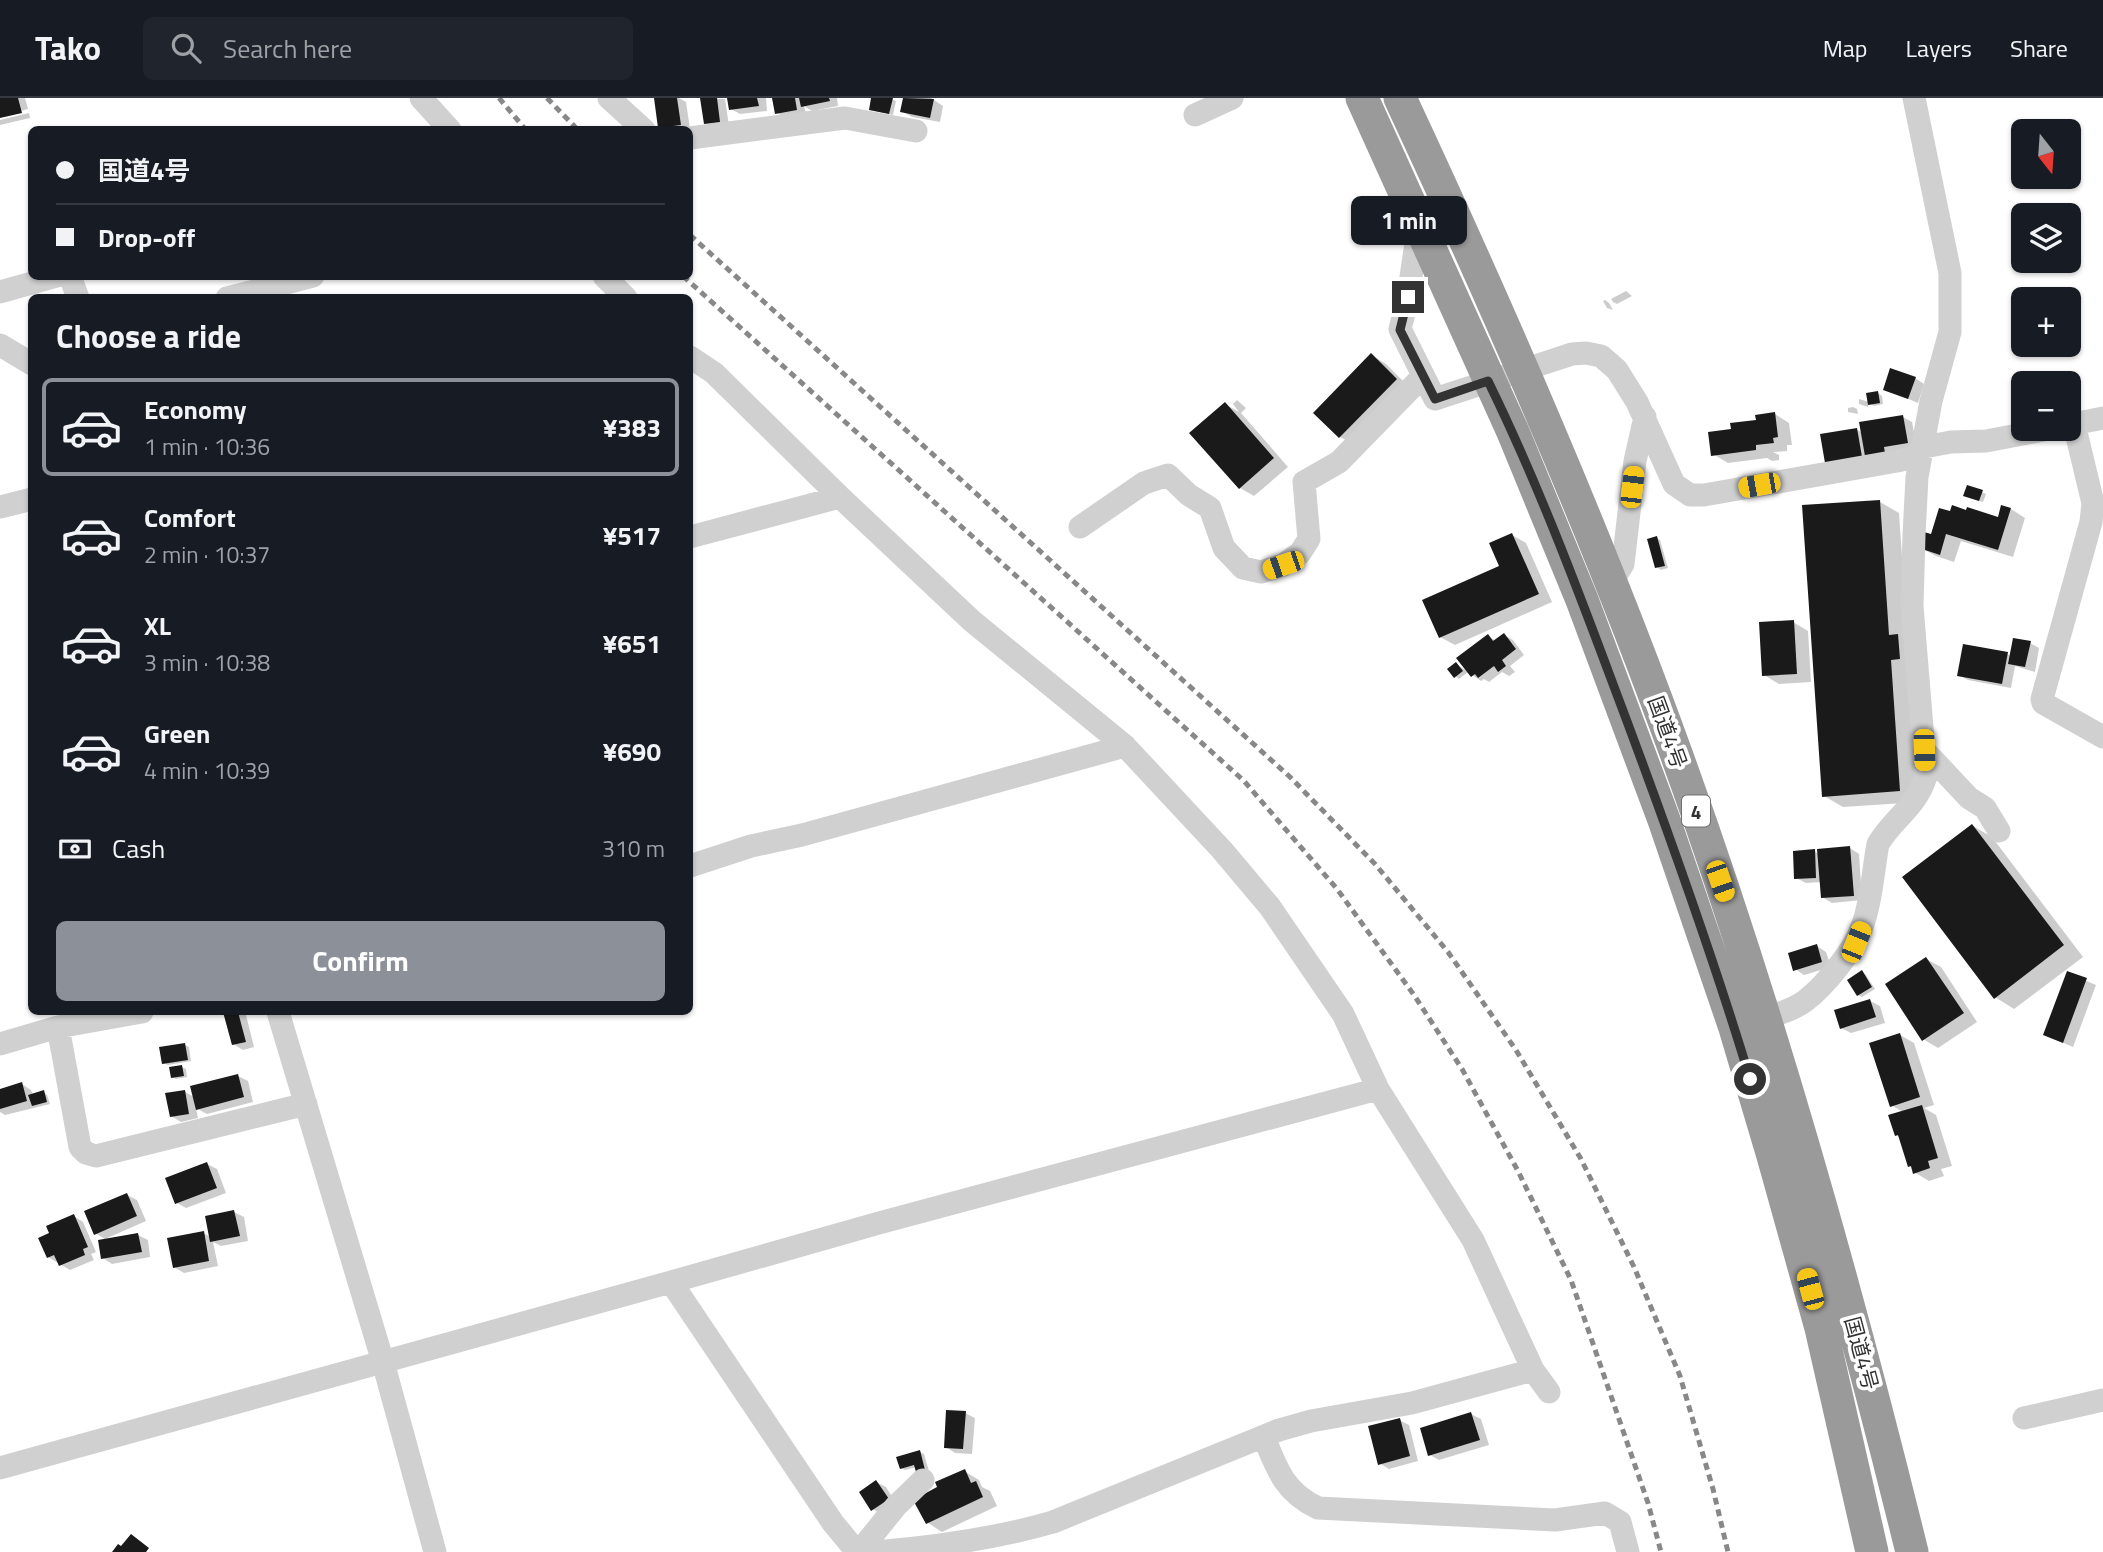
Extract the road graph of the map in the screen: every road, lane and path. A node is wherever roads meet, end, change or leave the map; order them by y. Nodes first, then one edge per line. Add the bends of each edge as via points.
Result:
1 (421, 98) edge
2 (609, 98) edge
3 (1232, 98) edge
4 (1362, 98) edge
5 (1400, 98) edge
6 (1914, 98) edge
7 (844, 108) edge
8 (1195, 115) dead end
9 (446, 126) edge
10 (640, 126) edge
11 (916, 131) dead end
12 (693, 137) edge
13 (1419, 221) junction
14 (43, 280) edge
15 (297, 280) edge
16 (608, 280) edge
17 (0, 292) edge
18 (243, 294) edge
19 (622, 294) edge
20 (0, 345) edge
21 (693, 359) edge
22 (28, 360) edge
23 (1522, 369) junction
24 (1423, 376) junction
25 (1488, 381) junction
26 (1644, 417) junction
27 (2103, 418) edge
28 (2081, 422) edge
29 (2011, 436) edge
30 (2076, 441) edge
31 (1924, 447) junction
32 (840, 497) junction
33 (28, 500) edge
34 (0, 507) edge
35 (1080, 527) dead end
36 (693, 536) edge
37 (1611, 583) junction
38 (2103, 737) edge
39 (1125, 746) junction
40 (1924, 750) junction
41 (1999, 831) dead end
42 (693, 865) edge
43 (125, 1015) edge
44 (279, 1015) edge
45 (1765, 1018) junction
46 (58, 1027) junction
47 (0, 1044) edge
48 (1378, 1089) junction
49 (306, 1104) junction
50 (671, 1282) junction
51 (383, 1362) junction
52 (1533, 1370) junction
53 (1549, 1392) dead end
54 (2103, 1400) edge
55 (2024, 1418) dead end
56 (1264, 1437) junction
57 (0, 1468) edge
58 (923, 1480) dead end
59 (435, 1552) edge
60 (858, 1552) edge
61 (874, 1552) edge
62 (1628, 1552) edge
63 (1872, 1552) edge
64 (1912, 1552) edge

1 - 9 street
2 - 10 street
3 - 8 street
4 - 13 highway, 国道4号 / 4
5 - 23 highway, 国道4号 / 4
6 - 31 street via 1950,272 1950,332
7 - 11 street
7 - 12 street
13 - 24 street via 1400,330
13 - 25 highway, 国道4号 / 4
14 - 17 street
15 - 18 street
16 - 19 street
20 - 22 street
21 - 32 street via 714,373
23 - 25 street
23 - 26 street via 1572,354 1601,356 1623,377
23 - 37 highway, 国道4号 / 4
24 - 25 street via 1435,399
24 - 35 street via 1339,462 1304,482 1309,539 1300,554 1283,565 1261,572 1243,568 1224,548 1210,508 1168,475 1144,483
25 - 63 highway, 国道4号 / 4 via 1582,600 1731,1015 1821,1328
26 - 31 street via 1674,484 1696,495 1897,461 1914,457
26 - 37 street via 1623,564
27 - 28 street
29 - 31 street
30 - 38 street via 2093,503 2091,522 2042,699
31 - 40 street via 1917,477 1912,606
32 - 36 street
32 - 39 street via 972,621
33 - 34 street
37 - 45 highway, 国道4号 / 4 via 1677,757
39 - 42 street
39 - 48 street via 1270,907 1343,1014
40 - 41 street via 1969,798 1985,808
40 - 45 street via 1926,776 1920,793 1878,844 1856,942 1805,1001
43 - 46 street
44 - 49 street
45 - 64 highway, 国道4号 / 4 via 1852,1318
46 - 47 street
46 - 49 street via 80,1147 91,1155
48 - 50 street
48 - 52 street via 1473,1240
49 - 51 street
50 - 51 street
50 - 60 street
51 - 57 street
51 - 59 street
52 - 53 street
52 - 56 street via 1412,1403 1311,1421
54 - 55 street
56 - 61 street via 1042,1525 935,1546
56 - 62 street via 1286,1486 1318,1508 1555,1520 1605,1513 1620,1522
58 - 60 street

